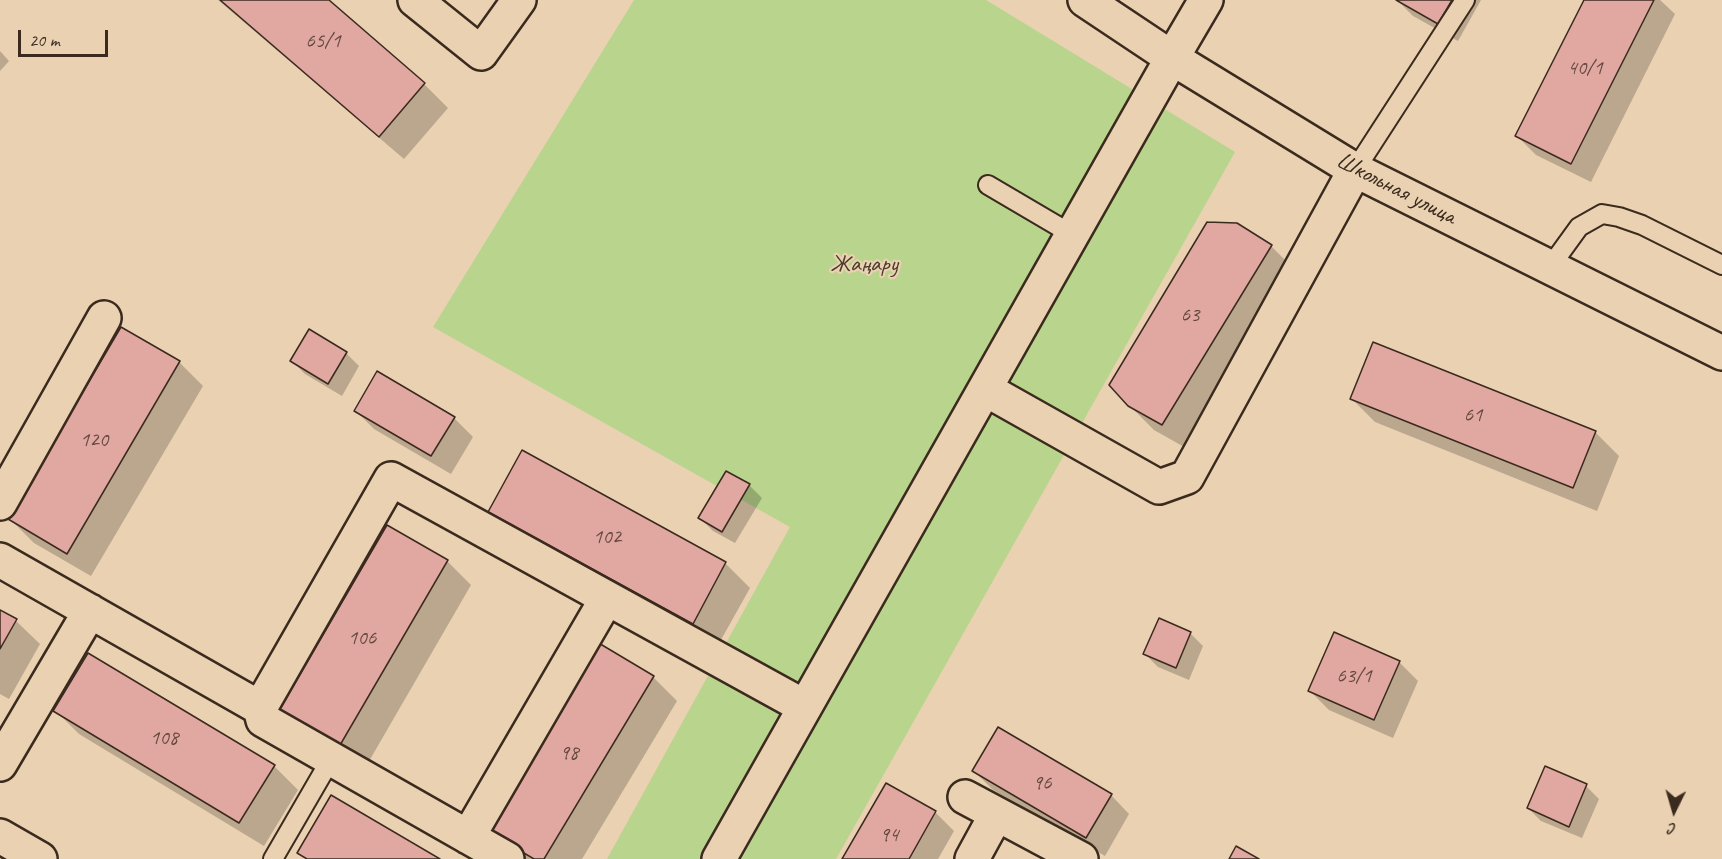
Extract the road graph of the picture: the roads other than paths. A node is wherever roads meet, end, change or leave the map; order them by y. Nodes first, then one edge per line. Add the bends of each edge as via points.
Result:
1 (415, 0) edge
2 (519, 0) edge
3 (1085, 0) edge
4 (1206, 0) edge
5 (1465, 0) edge
6 (1172, 58) junction
7 (1355, 170) junction
8 (988, 185) dead end
9 (1073, 235) junction
10 (1722, 265) edge
11 (1550, 267) junction
12 (104, 318) dead end
13 (1722, 352) edge
14 (985, 389) junction
15 (0, 503) edge
16 (0, 560) edge
17 (607, 598) junction
18 (90, 611) junction
19 (805, 707) junction
20 (260, 708) junction
21 (331, 759) junction
22 (0, 764) edge
23 (964, 797) dead end
24 (996, 815) junction
25 (0, 836) edge
26 (468, 837) junction
27 (40, 859) edge
28 (273, 859) edge
29 (507, 859) edge
30 (719, 859) edge
31 (972, 859) edge
32 (1081, 859) edge

1 - 2 street via 481,53
3 - 6 street, Школьная улица
4 - 6 street
5 - 7 lane
6 - 7 street, Школьная улица
6 - 9 street
7 - 11 street, Школьная улица
7 - 14 street via 1187,477 1159,487
8 - 9 lane
9 - 14 street
10 - 11 lane via 1641,225 1602,214 1579,227
11 - 13 street, Школьная улица
12 - 15 street
14 - 19 street
16 - 18 street
17 - 19 street
17 - 20 street via 391,479
17 - 26 street
18 - 20 street
18 - 22 street
19 - 30 street
20 - 21 street via 263,720
21 - 26 street
21 - 28 lane
23 - 24 street
24 - 31 street
24 - 32 street
25 - 27 street
26 - 29 street

